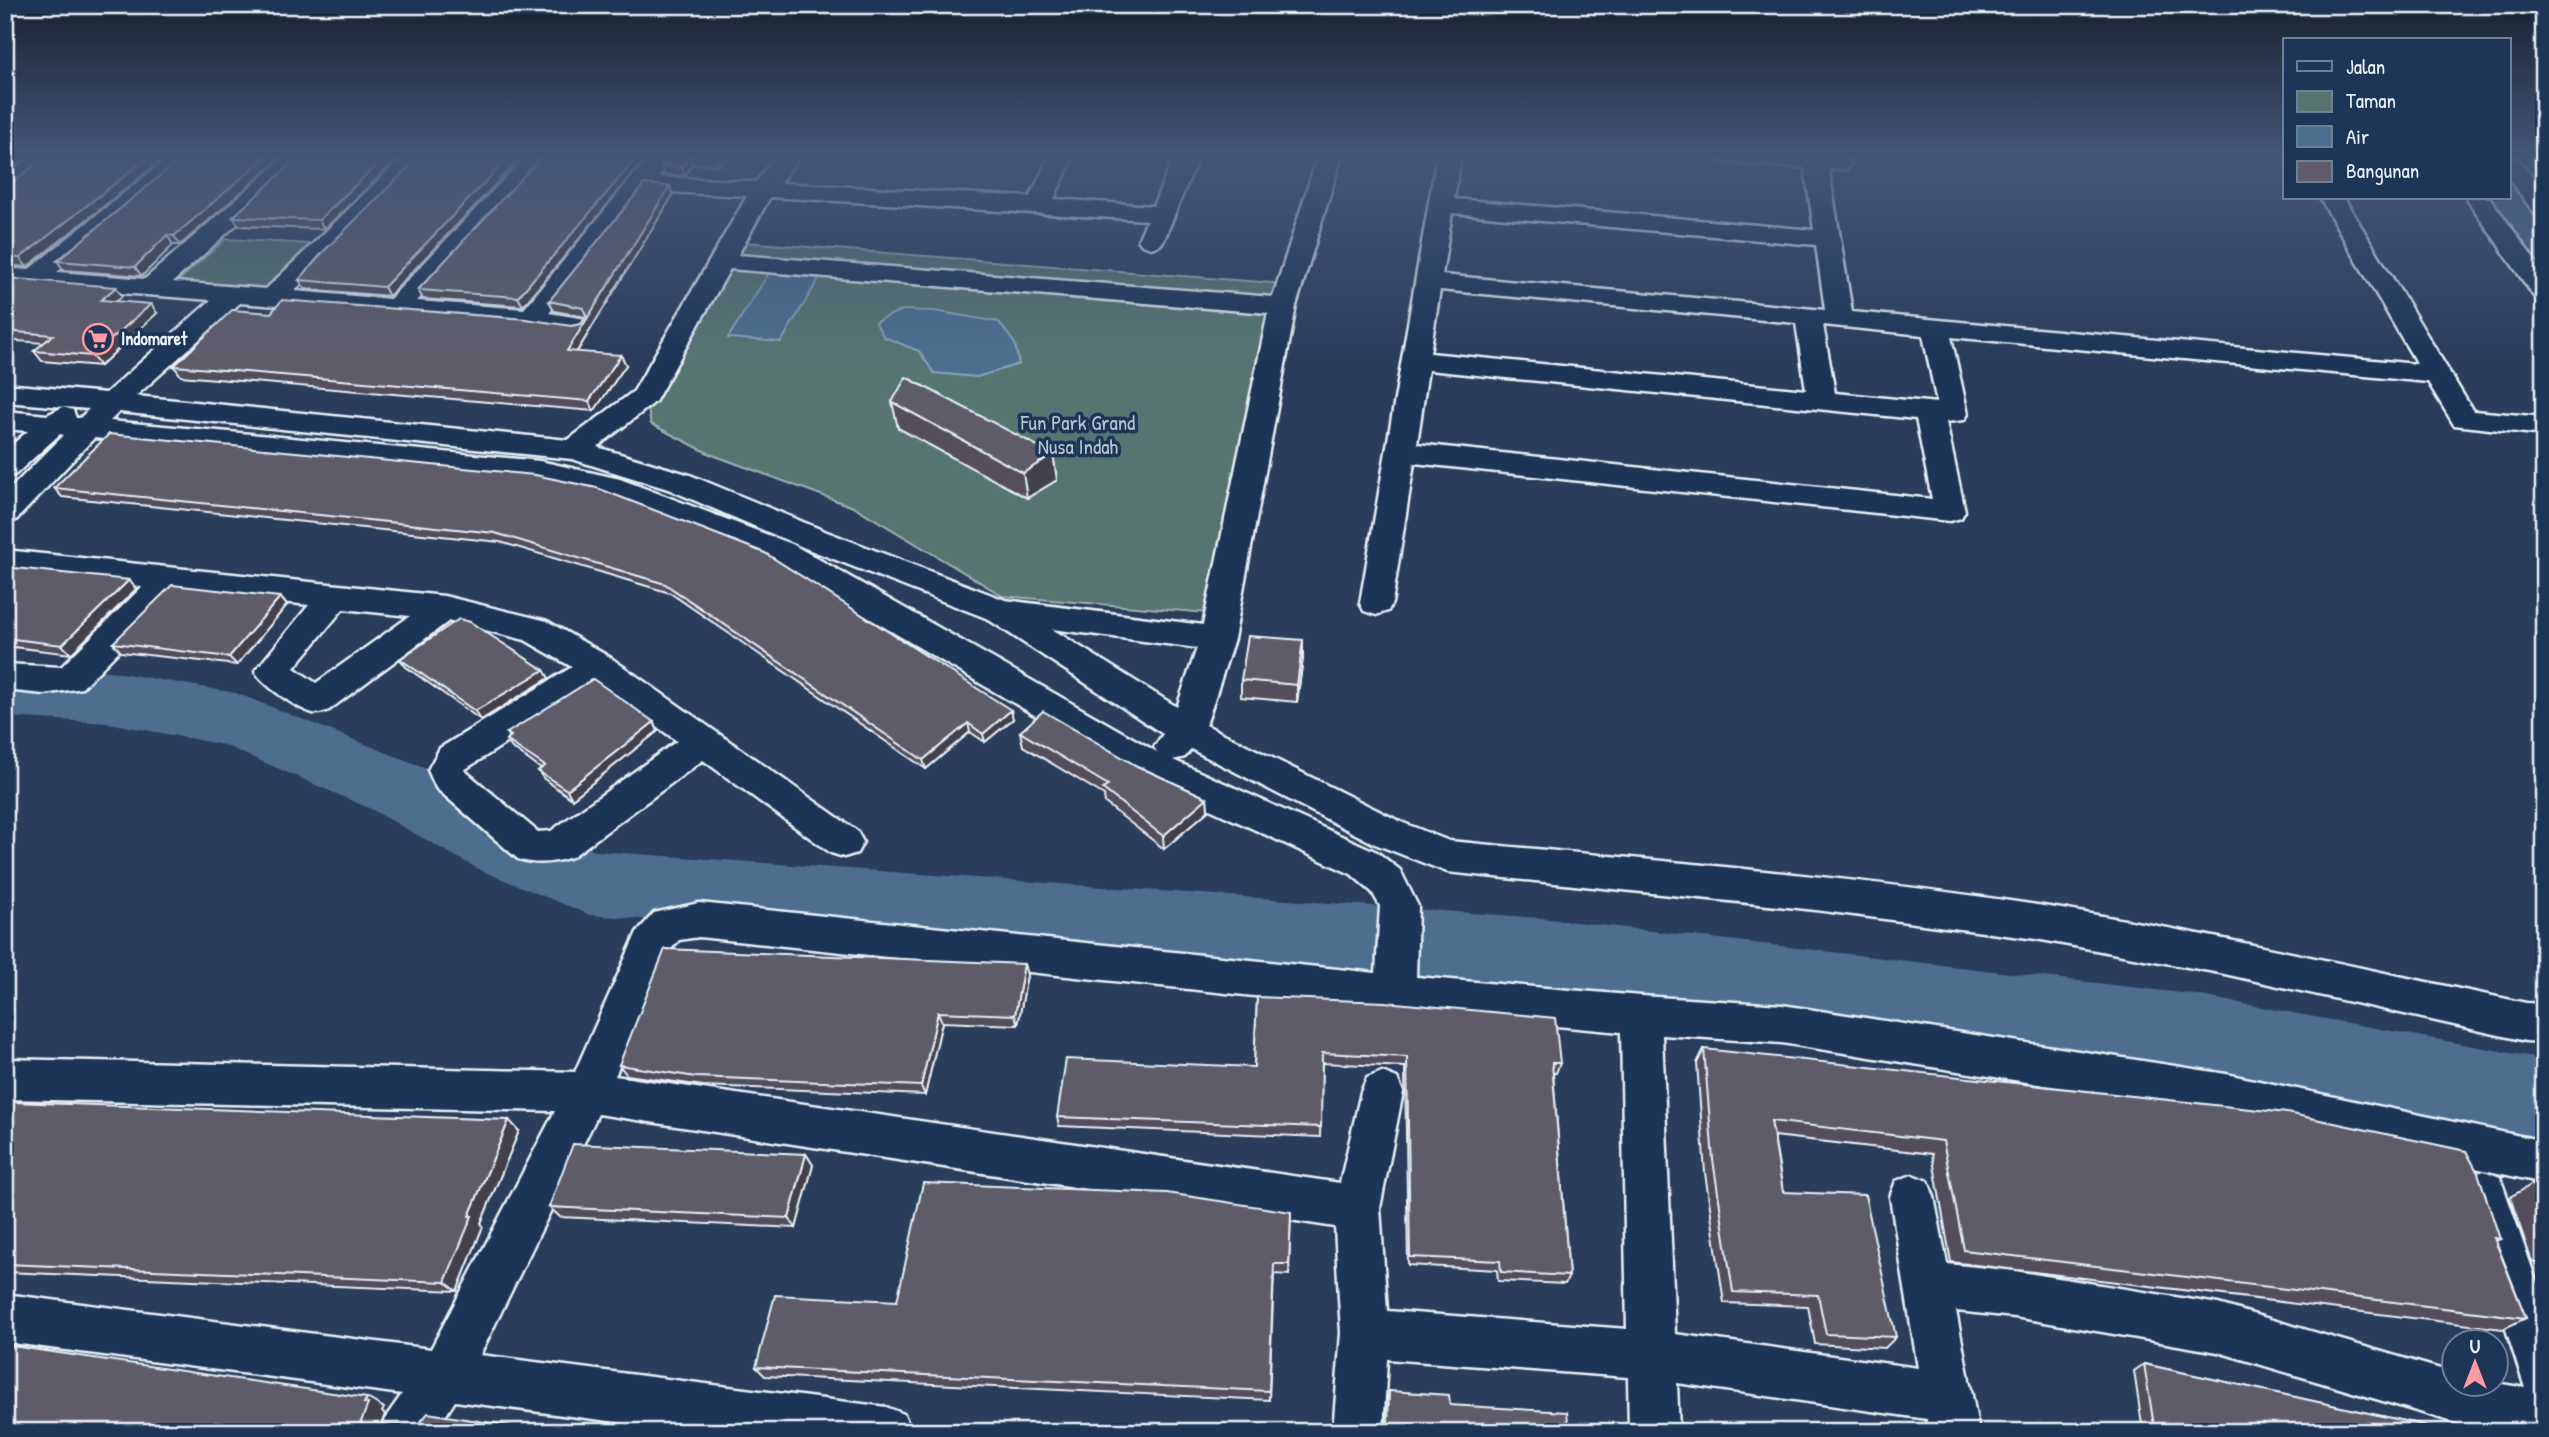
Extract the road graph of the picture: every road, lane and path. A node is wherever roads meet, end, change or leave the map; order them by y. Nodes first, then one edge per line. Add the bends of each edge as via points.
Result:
1 (104, 222) edge
2 (225, 222) edge
3 (351, 222) edge
4 (477, 222) edge
5 (608, 222) edge
6 (745, 222) edge
7 (1158, 222) edge
8 (1309, 222) edge
9 (1437, 222) edge
10 (1635, 222) edge
11 (1828, 222) edge
12 (2346, 222) edge
13 (2495, 222) edge
14 (1828, 239) junction
15 (1152, 240) dead end
16 (723, 261) junction
17 (5, 276) edge
18 (34, 278) junction
19 (1428, 281) junction
20 (152, 287) junction
21 (2544, 292) edge
22 (199, 293) junction
23 (233, 295) junction
24 (272, 299) junction
25 (1283, 306) junction
26 (397, 307) junction
27 (1808, 316) junction
28 (531, 318) junction
29 (1840, 319) junction
30 (576, 325) edge
31 (1935, 328) junction
32 (1415, 360) junction
33 (2437, 374) junction
34 (5, 393) edge
35 (81, 399) junction
36 (113, 401) junction
37 (1822, 401) junction
38 (1929, 412) junction
39 (5, 420) edge
40 (54, 424) junction
41 (2544, 426) edge
42 (88, 429) junction
43 (574, 450) junction
44 (1400, 452) junction
45 (5, 467) edge
46 (5, 513) edge
47 (5, 561) edge
48 (170, 579) junction
49 (335, 596) junction
50 (1376, 603) dead end
51 (444, 608) junction
52 (998, 610) junction
53 (1217, 639) junction
54 (599, 667) junction
55 (5, 677) edge
56 (1186, 731) junction
57 (704, 741) junction
58 (1153, 767) junction
59 (1388, 833) junction
60 (844, 842) dead end
61 (1364, 863) junction
62 (1395, 984) junction
63 (1641, 1014) junction
64 (2544, 1023) edge
65 (5, 1079) edge
66 (587, 1091) junction
67 (1382, 1092) dead end
68 (2468, 1146) junction
69 (2544, 1162) edge
70 (1912, 1197) dead end
71 (1357, 1208) junction
72 (1928, 1285) junction
73 (5, 1318) edge
74 (1365, 1333) junction
75 (1653, 1356) junction
76 (445, 1373) junction
77 (2544, 1376) edge
78 (1951, 1414) edge
79 (2544, 1417) edge
80 (406, 1432) edge
81 (886, 1432) edge
82 (1358, 1432) edge
83 (1654, 1432) edge

1 - 18 street
2 - 20 street
3 - 24 street
4 - 26 street
5 - 28 street
6 - 16 street
7 - 15 street
8 - 25 street
9 - 19 street
10 - 14 street
11 - 14 street
12 - 33 street
13 - 21 street
14 - 29 street
16 - 25 street
16 - 43 street via 645,396
17 - 18 street
18 - 20 street
19 - 27 street
19 - 32 street
20 - 22 street
22 - 23 street
22 - 35 street
23 - 24 street
23 - 36 street
24 - 26 street
25 - 53 street
26 - 28 street
27 - 29 street
27 - 37 street
28 - 30 street
29 - 31 street
31 - 33 street
31 - 38 street via 1954,414
32 - 37 street
32 - 44 street
33 - 41 street via 2464,419
34 - 35 street
35 - 36 street
35 - 40 street
36 - 42 street
36 - 43 street
37 - 38 street
38 - 44 street via 1950,510
39 - 40 street
40 - 42 street
40 - 45 street
42 - 46 street
42 - 58 street via 540,471 609,486 781,552
43 - 52 street via 678,482
44 - 50 street
47 - 48 street
48 - 49 street
48 - 55 street via 70,679
49 - 51 street
49 - 51 street via 272,671 317,701
51 - 54 street via 535,630
52 - 53 street
52 - 56 street
53 - 56 street
54 - 57 street
54 - 57 street via 453,758 446,770 449,778 531,848 559,846
56 - 58 street
56 - 59 street
57 - 60 street
58 - 61 street
59 - 61 street
59 - 64 street via 1447,856 1832,895 2037,922
61 - 62 street via 1386,881 1399,906
62 - 63 street
62 - 66 street via 699,920 668,925 651,944
63 - 68 street via 1782,1024 2226,1094
63 - 75 street
65 - 66 street
66 - 71 street
66 - 76 street
67 - 71 street
68 - 69 street
68 - 77 street
70 - 72 street
71 - 74 street
72 - 78 street
72 - 79 street via 2015,1294 2218,1328 2470,1402
73 - 76 street
74 - 75 street
74 - 82 street
75 - 78 street
75 - 83 street
76 - 80 street
76 - 81 street

